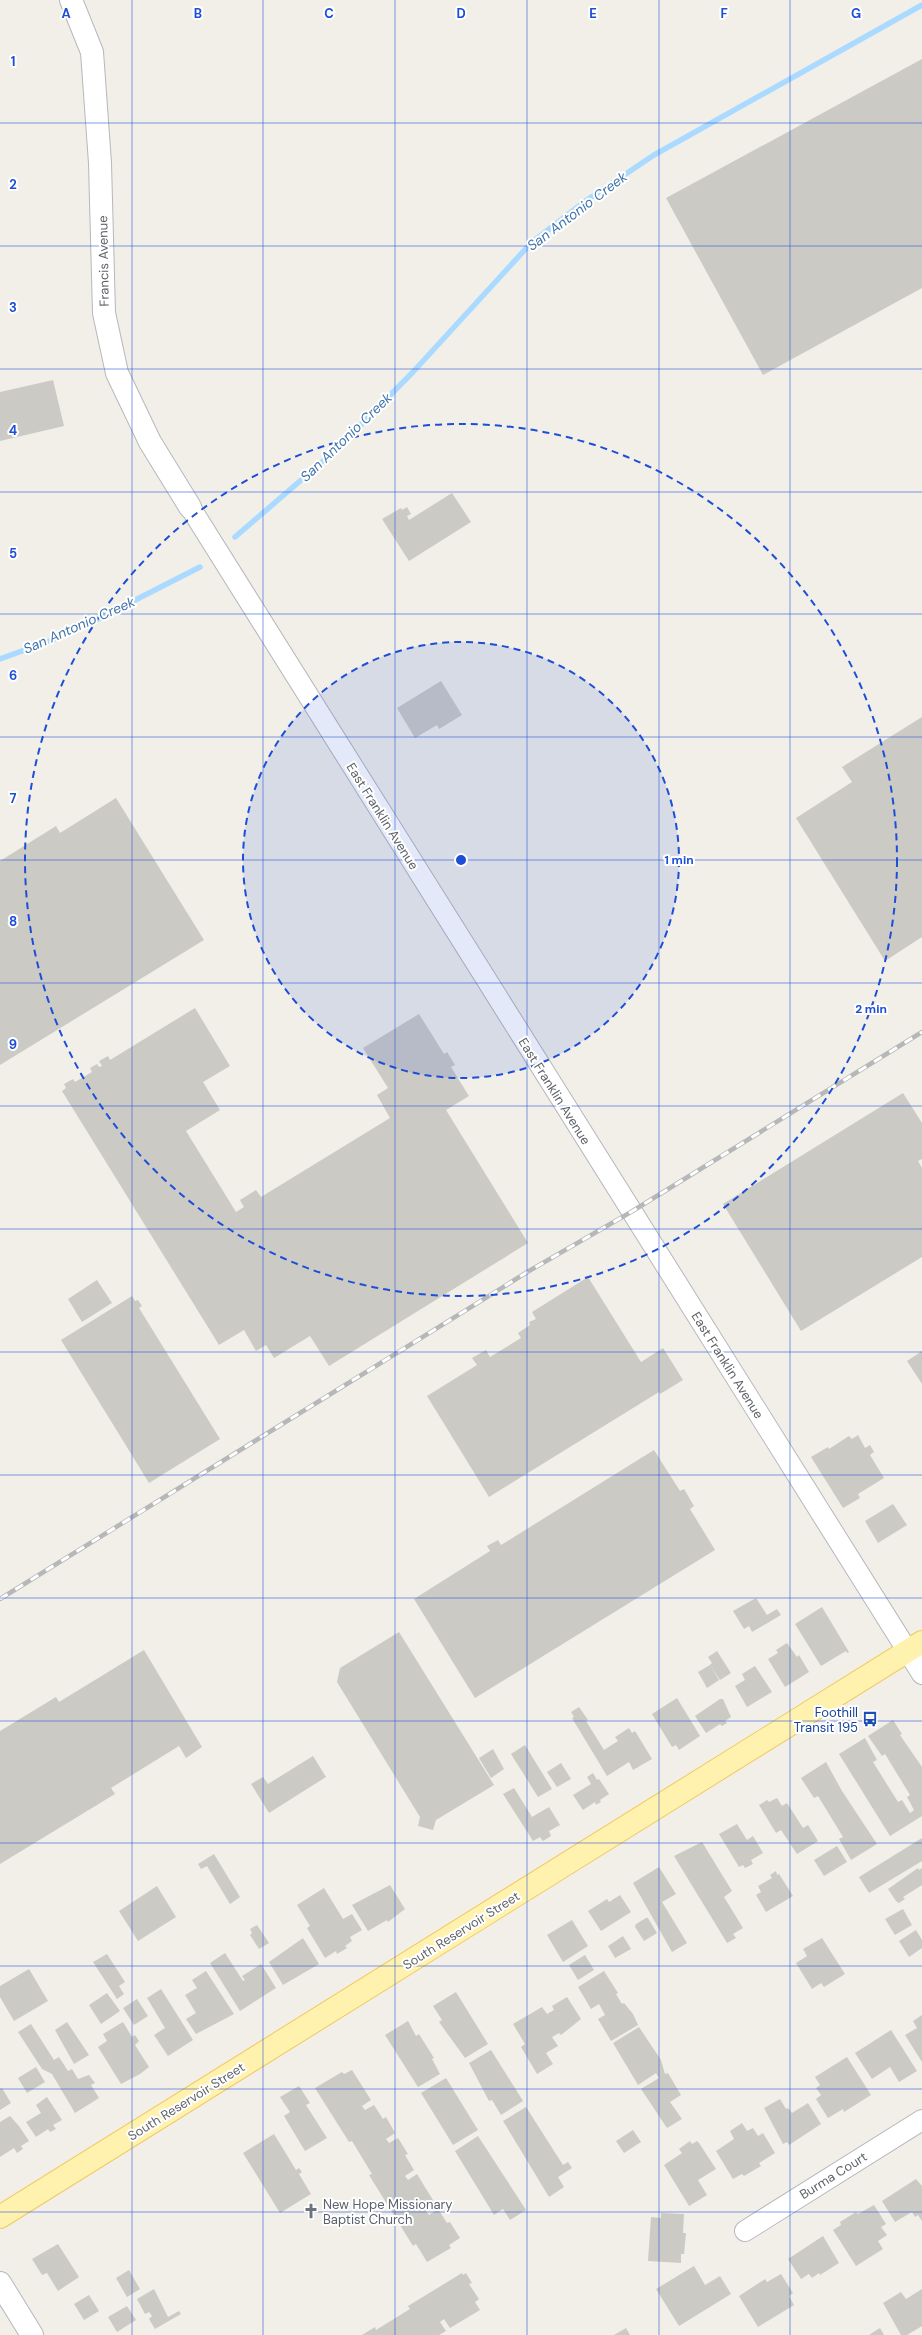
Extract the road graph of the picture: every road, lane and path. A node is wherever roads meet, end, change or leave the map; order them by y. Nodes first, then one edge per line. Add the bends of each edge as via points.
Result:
1 (70, 0) edge
2 (190, 507) joint
3 (915, 1647) edge
4 (922, 1674) edge
5 (922, 2120) edge
6 (0, 2217) edge
7 (745, 2231) dead end
8 (0, 2283) edge
9 (32, 2335) edge

1 - 2 street, Francis Avenue via 92,52 100,163 104,313 118,373 150,442
2 - 3 street, East Franklin Avenue via 391,830
3 - 4 street, East Franklin Avenue
3 - 6 main road, South Reservoir Street
5 - 7 street, Burma Court
8 - 9 street

